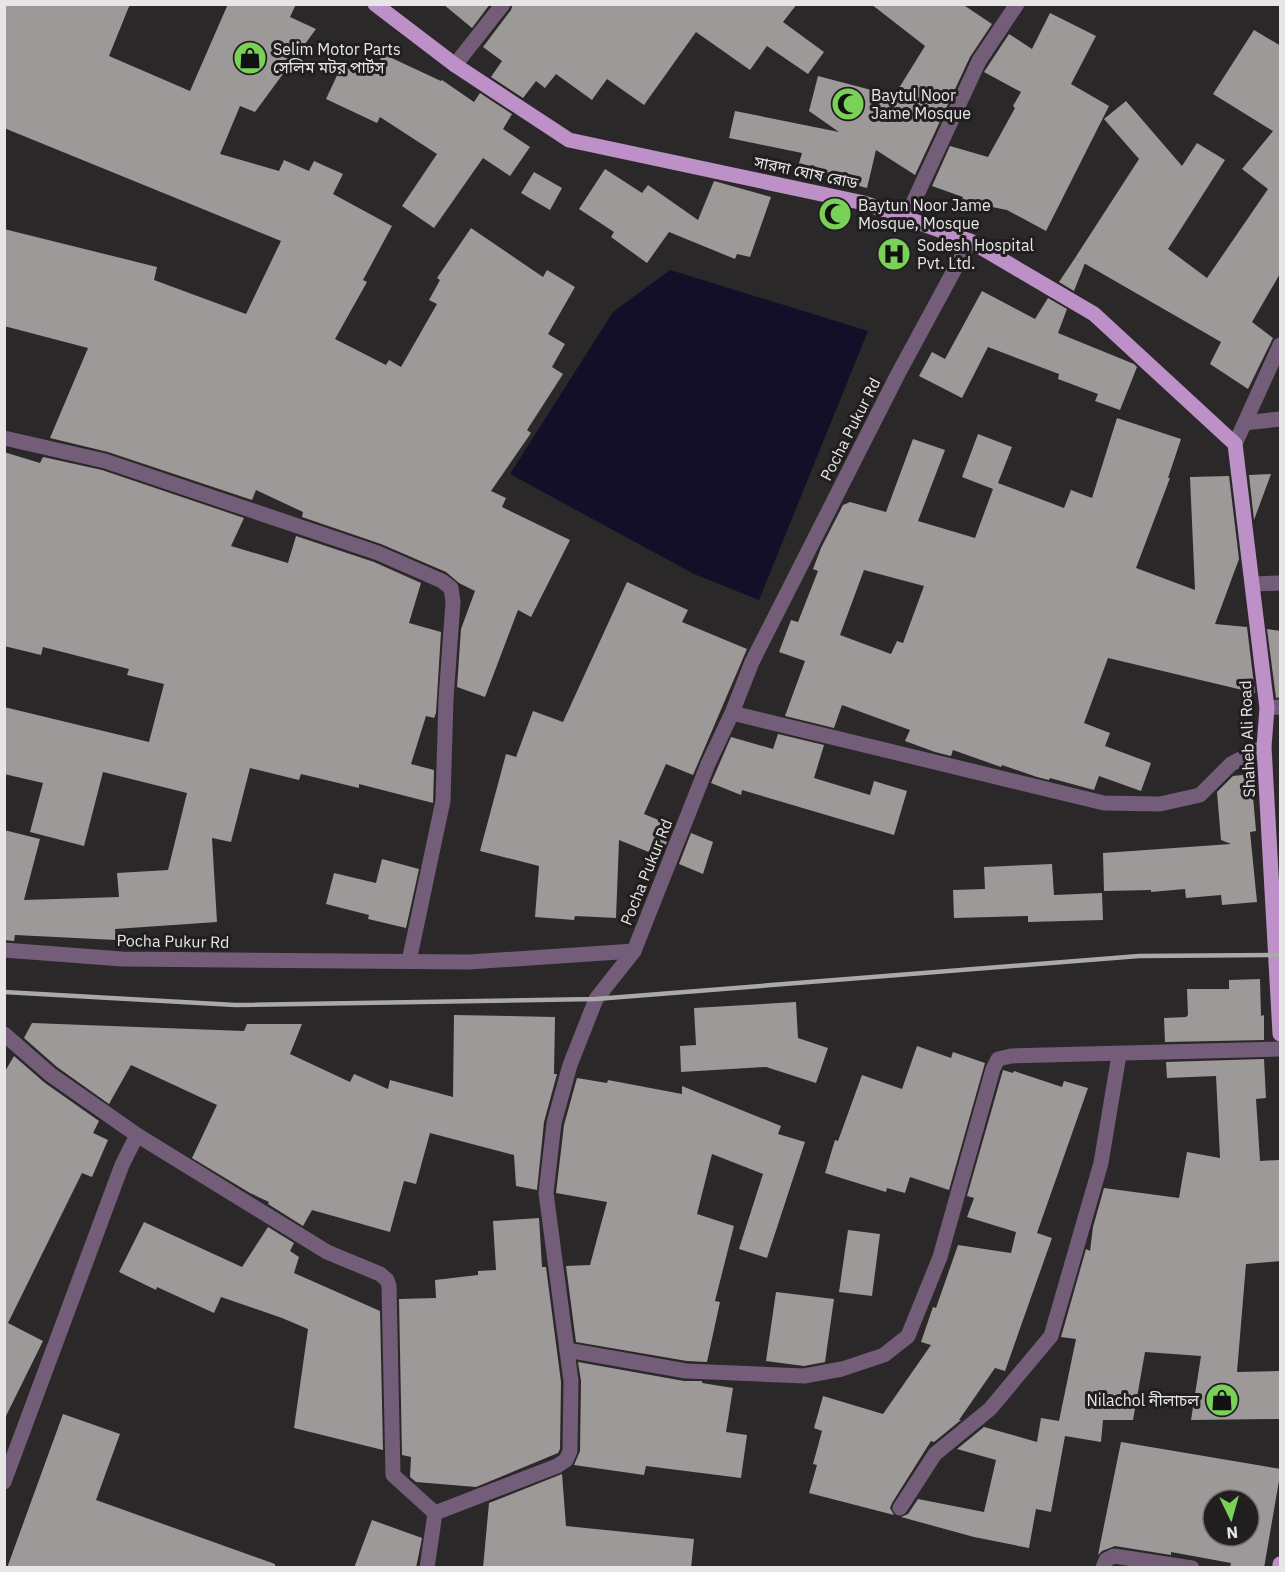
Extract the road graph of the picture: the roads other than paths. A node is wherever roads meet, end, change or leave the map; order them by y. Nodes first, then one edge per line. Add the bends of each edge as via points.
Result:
1 (375, 4) edge
2 (503, 4) edge
3 (1017, 4) edge
4 (455, 65) junction
5 (906, 218) junction
6 (970, 241) junction
7 (1281, 345) edge
8 (1281, 419) edge
9 (1245, 423) junction
10 (4, 438) edge
11 (1235, 444) junction
12 (1281, 583) edge
13 (1253, 584) junction
14 (1274, 708) edge
15 (732, 713) junction
16 (1264, 747) junction
17 (4, 950) edge
18 (634, 951) junction
19 (410, 961) junction
20 (4, 1034) edge
21 (1281, 1034) edge
22 (1281, 1049) edge
23 (1119, 1055) junction
24 (138, 1135) junction
25 (567, 1350) junction
26 (4, 1482) edge
27 (900, 1508) dead end
28 (435, 1513) junction
29 (427, 1568) edge
30 (1103, 1568) edge
31 (1192, 1568) edge

1 - 4 main road, সারদা ঘোষ রোড
2 - 4 street
3 - 5 street via 979,61
4 - 5 main road, সারদা ঘোষ রোড via 569,140 864,203
5 - 6 main road, সারদা ঘোষ রোড
6 - 11 main road, সারদা ঘোষ রোড via 1094,314
6 - 15 street, Pocha Pukur Rd via 892,384 752,662
7 - 9 street
8 - 9 street
9 - 11 street
10 - 19 street via 116,465 378,553 451,588 444,801
11 - 13 main road, Shaheb Ali Road
12 - 13 street
13 - 14 main road, Shaheb Ali Road
14 - 16 main road, Shaheb Ali Road
15 - 16 street via 1104,803 1160,804 1200,795 1231,764
15 - 18 street, Pocha Pukur Rd
16 - 21 main road, Shaheb Ali Road
17 - 19 street, Pocha Pukur Rd via 122,959
18 - 19 street, Pocha Pukur Rd via 469,962
18 - 25 street via 596,999 570,1065 554,1123 546,1192
20 - 24 street via 51,1075
22 - 23 street
23 - 25 street via 998,1059 940,1257 908,1336 884,1355 804,1376 686,1371
23 - 27 street via 1101,1163 1051,1336 990,1409 935,1454
24 - 26 street via 123,1165
24 - 28 street via 327,1252 387,1280 393,1475
25 - 28 street via 571,1428 566,1460
28 - 29 street
30 - 31 street via 1106,1560 1114,1556

